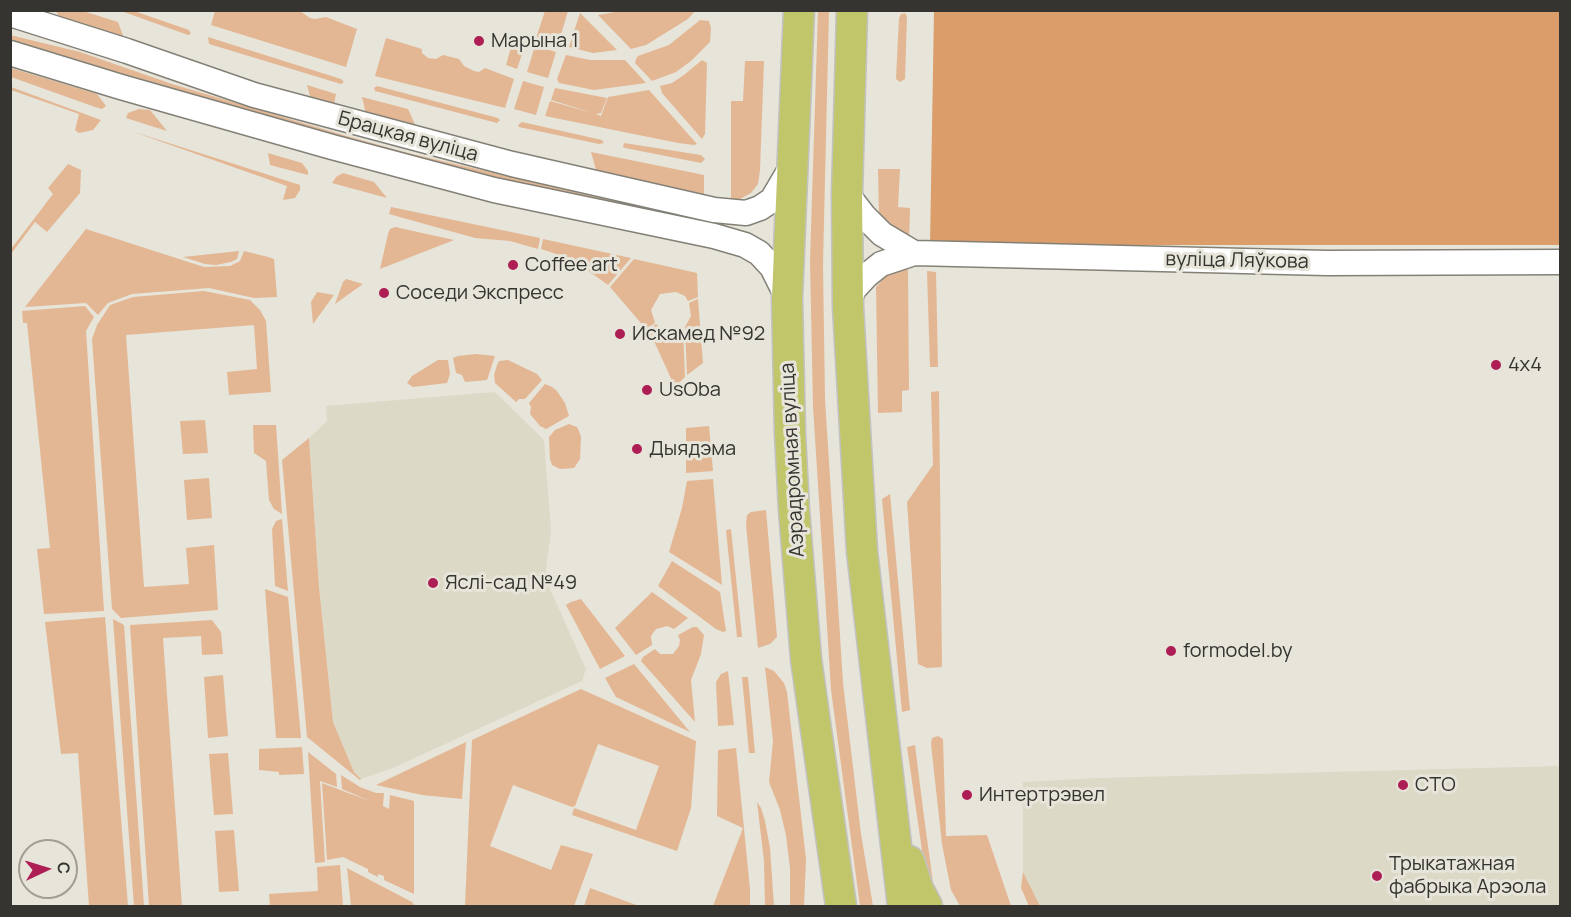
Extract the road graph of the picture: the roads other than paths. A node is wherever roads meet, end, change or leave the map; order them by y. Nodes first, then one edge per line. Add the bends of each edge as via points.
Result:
1 (799, 10) edge
2 (852, 10) edge
3 (10, 14) edge
4 (10, 52) edge
5 (792, 166) junction
6 (847, 194) junction
7 (914, 253) junction
8 (1560, 262) edge
9 (787, 298) junction
10 (849, 307) junction
11 (892, 810) junction
12 (835, 863) junction
13 (822, 906) edge
14 (841, 906) edge
15 (903, 906) edge
16 (927, 906) edge

1 - 5 main road, Аэрадромная вуліца
2 - 6 main road
3 - 5 street, Брацкая вуліца via 254,95 512,164 714,210 746,213 760,208 772,200
4 - 9 street, Брацкая вуліца via 177,103 494,190 745,245 772,267
5 - 9 main road, Аэрадромная вуліца
6 - 7 street, вуліца Ляўкова via 882,234
6 - 10 main road
7 - 8 street, вуліца Ляўкова via 1327,263
7 - 10 street, вуліца Ляўкова via 881,264 866,276 853,290
9 - 12 main road, Аэрадромная вуліца via 802,617
10 - 11 main road via 862,551
11 - 15 main road
11 - 16 main road
12 - 13 main road
12 - 14 main road, Аэрадромная вуліца

